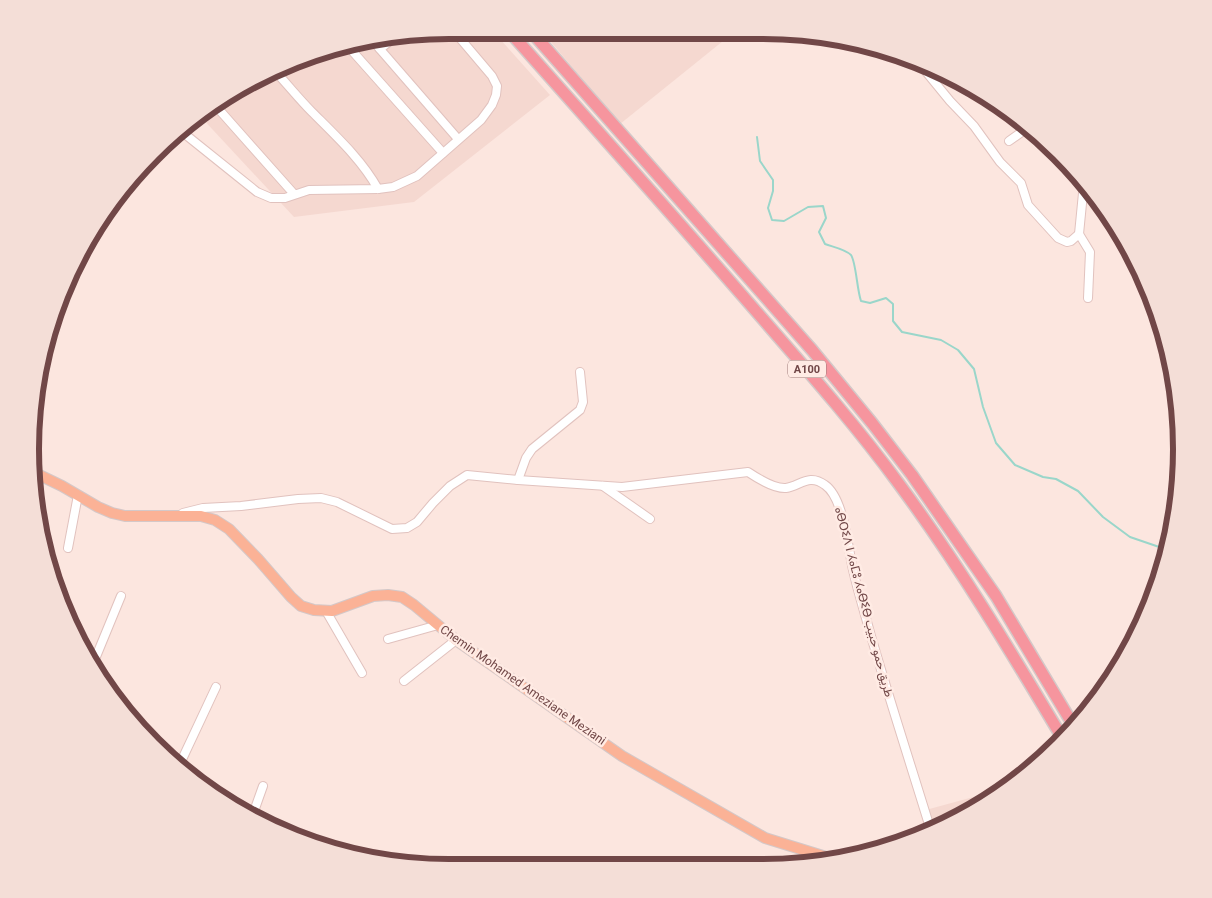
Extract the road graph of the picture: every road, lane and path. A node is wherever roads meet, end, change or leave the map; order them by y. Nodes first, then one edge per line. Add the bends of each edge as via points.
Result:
1 (461, 39) edge
2 (516, 39) edge
3 (538, 39) edge
4 (387, 44) edge
5 (377, 45) edge
6 (380, 49) junction
7 (352, 51) edge
8 (927, 73) edge
9 (279, 76) edge
10 (219, 109) edge
11 (1022, 132) edge
12 (186, 135) edge
13 (458, 139) junction
14 (1009, 140) dead end
15 (443, 153) junction
16 (378, 190) junction
17 (1083, 193) edge
18 (294, 194) junction
19 (1079, 234) junction
20 (1088, 298) dead end
21 (580, 372) dead end
22 (40, 476) edge
23 (518, 480) junction
24 (601, 485) junction
25 (78, 495) junction
26 (178, 515) junction
27 (650, 519) dead end
28 (68, 548) dead end
29 (121, 596) dead end
30 (326, 611) junction
31 (438, 625) junction
32 (388, 639) dead end
33 (456, 640) junction
34 (96, 658) edge
35 (362, 673) dead end
36 (404, 681) dead end
37 (216, 687) dead end
38 (1070, 720) edge
39 (1059, 732) edge
40 (182, 760) edge
41 (263, 786) dead end
42 (255, 810) edge
43 (929, 824) edge
44 (821, 855) edge

1 - 13 street via 492,76 496,95 481,120
2 - 39 highway, A100 via 797,358 898,482 961,572
3 - 38 highway, A100 via 812,350 877,429 991,589
4 - 6 street
5 - 6 street
6 - 13 street
7 - 15 street
8 - 19 street via 974,126 1000,162 1022,183 1028,205 1058,238 1067,242
9 - 16 street via 371,176
10 - 18 street
11 - 14 street
12 - 18 street via 258,192 271,198
13 - 15 street
15 - 16 street via 417,176
16 - 18 street via 309,190
17 - 19 street
19 - 20 street via 1090,252
21 - 23 street via 583,402 580,410 532,449
22 - 25 main road, Chemin Mohamed Ameziane Meziani
23 - 24 street, ⴰⴱⵔⵉⴷ ⵏ ⵃⴰⵎⵓ ⵃⴰⴱⵉⴱ طريق حمو حبيب
23 - 26 street, ⴰⴱⵔⵉⴷ ⵏ ⵃⴰⵎⵓ ⵃⴰⴱⵉⴱ طريق حمو حبيب via 467,475 444,492 418,522 408,528 392,529 337,502 321,498 203,508
24 - 27 street
24 - 43 street, ⴰⴱⵔⵉⴷ ⵏ ⵃⴰⵎⵓ ⵃⴰⴱⵉⴱ طريق حمو حبيب via 622,487 748,472 760,480 785,488 817,480 826,485 841,513 853,571
25 - 26 main road, Chemin Mohamed Ameziane Meziani via 98,507 125,516
25 - 28 street
26 - 30 main road, Chemin Mohamed Ameziane Meziani via 215,520 258,559 301,606
29 - 34 street
30 - 31 main road, Chemin Mohamed Ameziane Meziani via 373,596 388,595 402,597
30 - 35 street
31 - 32 street
31 - 33 main road, Chemin Mohamed Ameziane Meziani
33 - 36 street
33 - 44 main road, Chemin Mohamed Ameziane Meziani via 622,756 765,838
37 - 40 street
41 - 42 street

